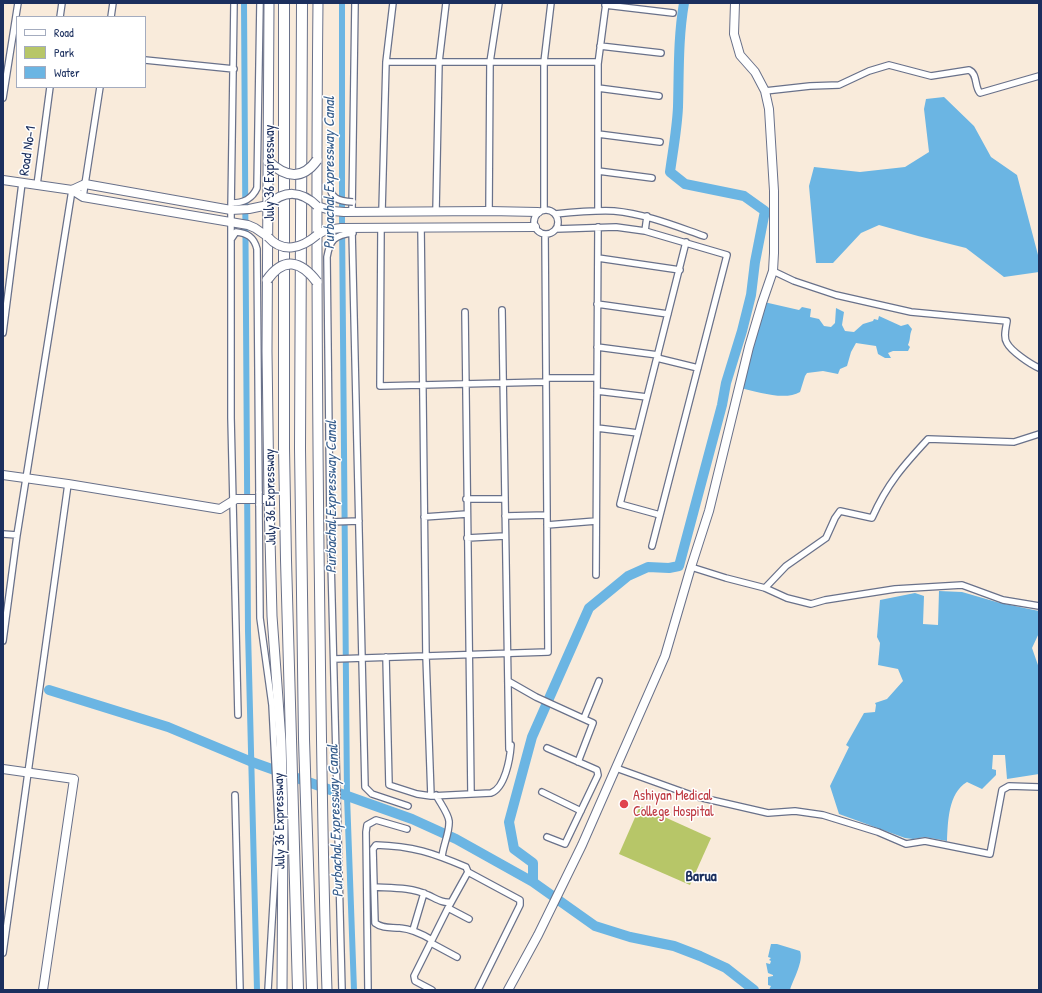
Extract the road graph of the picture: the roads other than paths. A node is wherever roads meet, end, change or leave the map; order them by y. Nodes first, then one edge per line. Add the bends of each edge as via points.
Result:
1 (18, 3) edge
2 (62, 3) edge
3 (113, 3) edge
4 (234, 3) edge
5 (260, 3) edge
6 (269, 3) edge
7 (284, 3) edge
8 (302, 3) edge
9 (318, 3) edge
10 (355, 3) edge
11 (393, 3) edge
12 (446, 3) edge
13 (498, 3) edge
14 (551, 3) edge
15 (735, 3) edge
16 (606, 4) edge
17 (673, 13) dead end
18 (60, 16) edge
19 (111, 16) edge
20 (600, 46) junction
21 (660, 53) dead end
22 (146, 60) edge
23 (386, 62) junction
24 (439, 62) junction
25 (490, 62) junction
26 (544, 62) junction
27 (598, 62) junction
28 (234, 69) junction
29 (1039, 76) edge
30 (50, 88) edge
31 (100, 88) edge
32 (598, 88) junction
33 (764, 91) junction
34 (659, 96) dead end
35 (3, 98) edge
36 (598, 134) junction
37 (660, 142) dead end
38 (317, 160) junction
39 (268, 161) junction
40 (598, 171) junction
41 (652, 178) dead end
42 (3, 180) edge
43 (22, 183) junction
44 (329, 183) dead end
45 (85, 184) junction
46 (37, 185) junction
47 (72, 190) junction
48 (83, 197) junction
49 (353, 202) dead end
50 (268, 205) junction
51 (231, 206) junction
52 (317, 206) junction
53 (352, 211) junction
54 (382, 211) junction
55 (436, 211) junction
56 (489, 211) junction
57 (541, 211) junction
58 (598, 211) junction
59 (555, 214) junction
60 (647, 216) junction
61 (232, 224) junction
62 (421, 227) junction
63 (535, 227) junction
64 (598, 227) junction
65 (381, 228) junction
66 (556, 229) junction
67 (645, 230) junction
68 (352, 231) junction
69 (545, 234) junction
70 (317, 235) junction
71 (704, 236) dead end
72 (268, 237) junction
73 (231, 238) junction
74 (686, 242) junction
75 (598, 258) junction
76 (680, 270) junction
77 (773, 271) junction
78 (267, 280) junction
79 (317, 282) junction
80 (597, 304) junction
81 (502, 310) dead end
82 (465, 312) dead end
83 (668, 314) junction
84 (3, 333) edge
85 (597, 347) junction
86 (658, 357) junction
87 (698, 368) junction
88 (1039, 368) edge
89 (597, 378) junction
90 (546, 380) junction
91 (465, 383) junction
92 (503, 383) junction
93 (423, 385) junction
94 (597, 391) junction
95 (647, 397) junction
96 (597, 428) junction
97 (638, 433) junction
98 (1039, 434) edge
99 (3, 475) edge
100 (27, 479) junction
101 (68, 484) junction
102 (259, 498) junction
103 (268, 499) junction
104 (505, 499) junction
105 (234, 500) junction
106 (466, 500) junction
107 (467, 514) junction
108 (547, 515) junction
109 (660, 515) junction
110 (505, 516) junction
111 (424, 517) junction
112 (596, 521) junction
113 (330, 522) junction
114 (359, 522) junction
115 (548, 525) junction
116 (3, 534) edge
117 (17, 536) junction
118 (506, 536) junction
119 (467, 538) junction
120 (652, 546) dead end
121 (691, 567) junction
122 (596, 575) dead end
123 (765, 588) junction
124 (1039, 606) edge
125 (3, 641) edge
126 (468, 654) junction
127 (509, 654) junction
128 (426, 656) junction
129 (362, 658) junction
130 (386, 658) junction
131 (334, 659) junction
132 (508, 681) junction
133 (599, 682) dead end
134 (238, 714) dead end
135 (584, 718) junction
136 (277, 742) junction
137 (547, 748) dead end
138 (508, 749) dead end
139 (578, 762) junction
140 (616, 768) junction
141 (3, 769) edge
142 (28, 773) junction
143 (1039, 787) edge
144 (542, 792) dead end
145 (471, 793) junction
146 (235, 795) dead end
147 (433, 796) junction
148 (408, 806) dead end
149 (335, 811) dead end
150 (581, 811) junction
151 (281, 819) junction
152 (407, 829) dead end
153 (547, 837) dead end
154 (442, 857) junction
155 (468, 872) junction
156 (374, 887) junction
157 (424, 893) junction
158 (451, 902) junction
159 (448, 908) junction
160 (469, 919) dead end
161 (413, 930) junction
162 (432, 942) junction
163 (3, 953) edge
164 (457, 957) dead end
165 (43, 990) edge
166 (240, 990) edge
167 (268, 990) edge
168 (282, 990) edge
169 (298, 990) edge
170 (312, 990) edge
171 (327, 990) edge
172 (342, 990) edge
173 (368, 990) edge
174 (432, 990) edge
175 (478, 990) edge
176 (508, 990) edge

1 - 35 street
2 - 18 street
3 - 19 street
4 - 28 street
5 - 51 street via 257,188 250,198
6 - 39 main road
7 - 169 highway, July 36 Expressway via 284,448
8 - 170 highway, July 36 Expressway via 300,448 304,739
9 - 38 main road
10 - 53 street
11 - 23 street
12 - 24 street
13 - 25 street
14 - 26 street
15 - 33 street via 734,34 740,55 756,72
16 - 17 street
16 - 20 street
20 - 21 street
20 - 27 street
22 - 28 street
23 - 24 street
23 - 54 street
24 - 25 street
24 - 55 street
25 - 26 street
25 - 56 street
26 - 27 street
26 - 57 street
27 - 32 street
28 - 51 street
29 - 33 street via 980,93 974,73 969,70 931,76 889,64 839,85
30 - 46 street, Road No-1
31 - 45 street
32 - 34 street
32 - 36 street
33 - 77 street via 768,109 774,191
36 - 37 street
36 - 40 street
38 - 39 main road, bridge via 313,167 295,175 280,170
38 - 52 main road
39 - 50 main road
40 - 41 street
40 - 58 street
42 - 43 street, Road No-1
43 - 46 street, Road No-1
43 - 84 street
44 - 49 street, bridge via 330,193 335,198
45 - 47 street
45 - 48 street
45 - 51 street
46 - 47 street
47 - 48 street
47 - 100 street
48 - 61 street
50 - 51 street via 249,209
50 - 52 street, bridge via 277,197 296,193
50 - 72 main road
51 - 61 street
52 - 53 street via 333,211
52 - 70 main road
53 - 54 street
54 - 55 street
55 - 56 street
56 - 57 street
57 - 59 street via 550,210
57 - 63 street via 534,221
58 - 59 street
58 - 60 street
59 - 66 street via 558,222
60 - 67 street
60 - 71 street
61 - 72 street via 248,225
61 - 73 street
62 - 63 street
62 - 65 street
62 - 93 street
63 - 69 street
64 - 66 street
64 - 67 street
64 - 75 street
65 - 68 street
65 - 93 street via 380,386
66 - 69 street
67 - 74 street
68 - 70 street via 332,229
68 - 113 street via 334,239 328,257
68 - 114 street
69 - 90 street
70 - 72 street, bridge via 303,245 292,247 276,244
70 - 79 main road
72 - 78 main road
73 - 102 street via 236,232 242,232 248,235 257,249
73 - 105 street
74 - 76 street
74 - 87 street via 727,255
75 - 76 street
75 - 80 street
76 - 83 street
77 - 88 street via 836,295 911,312 1007,321 1006,343 1021,357
77 - 121 street via 748,348 709,511
78 - 79 main road, bridge via 275,270 294,264 303,266
78 - 103 main road
79 - 171 main road via 321,737
80 - 83 street
80 - 85 street
81 - 92 street
82 - 91 street
83 - 86 street
85 - 86 street
85 - 89 street
86 - 87 street
86 - 95 street
87 - 109 street
89 - 90 street
89 - 94 street
90 - 92 street
90 - 108 street
91 - 92 street
91 - 93 street
91 - 106 street
92 - 104 street
93 - 111 street
94 - 95 street
94 - 96 street
95 - 97 street
96 - 97 street
96 - 112 street
97 - 109 street via 620,504
98 - 123 street via 1014,442 928,439 888,486 872,518 840,511 826,538 786,566
99 - 100 street
100 - 101 street
100 - 117 street
101 - 105 street via 220,508
101 - 142 street
102 - 103 street
102 - 105 street
102 - 136 street via 260,618
103 - 136 main road
104 - 106 street
104 - 110 street
105 - 134 street
106 - 107 street
107 - 111 street
107 - 119 street
108 - 110 street
108 - 115 street
109 - 120 street
110 - 118 street
111 - 128 street
112 - 115 street
112 - 122 street
113 - 114 street
113 - 131 street
114 - 129 street
115 - 127 street via 548,652
116 - 117 street
117 - 125 street
118 - 119 street
118 - 127 street
119 - 126 street
121 - 123 street
121 - 140 street via 665,656
123 - 124 street via 787,598 811,604 895,589 962,586 1003,600
126 - 127 street
126 - 128 street
126 - 145 street
127 - 132 street
127 - 145 street via 509,763 496,791
128 - 130 street
128 - 147 street
129 - 130 street
129 - 131 street
129 - 148 street via 365,787 372,794
130 - 147 street via 389,785
131 - 172 street
132 - 135 street via 536,697
132 - 138 street
133 - 135 street
135 - 139 street via 592,722
136 - 151 main road
137 - 139 street
139 - 150 street via 598,772
140 - 143 street via 694,796 768,813 795,811 823,815 878,832 906,844 925,841 990,854 1002,790 1009,786
140 - 176 street via 569,872
141 - 142 street
142 - 163 street
142 - 165 street via 74,779
144 - 150 street
145 - 147 street
146 - 166 street
147 - 154 street via 449,821
149 - 172 street
150 - 153 street via 566,844
151 - 167 street
151 - 168 main road
152 - 173 street via 376,820 367,825
154 - 155 street via 466,867
154 - 156 street via 417,849 376,845 373,849
155 - 158 street
155 - 175 street via 520,900 520,905
156 - 157 street via 410,889
156 - 161 street via 375,923 383,927
157 - 158 street via 447,903
157 - 161 street
158 - 159 street
159 - 160 street
159 - 162 street
161 - 162 street
162 - 164 street
162 - 174 street via 414,976 415,981

